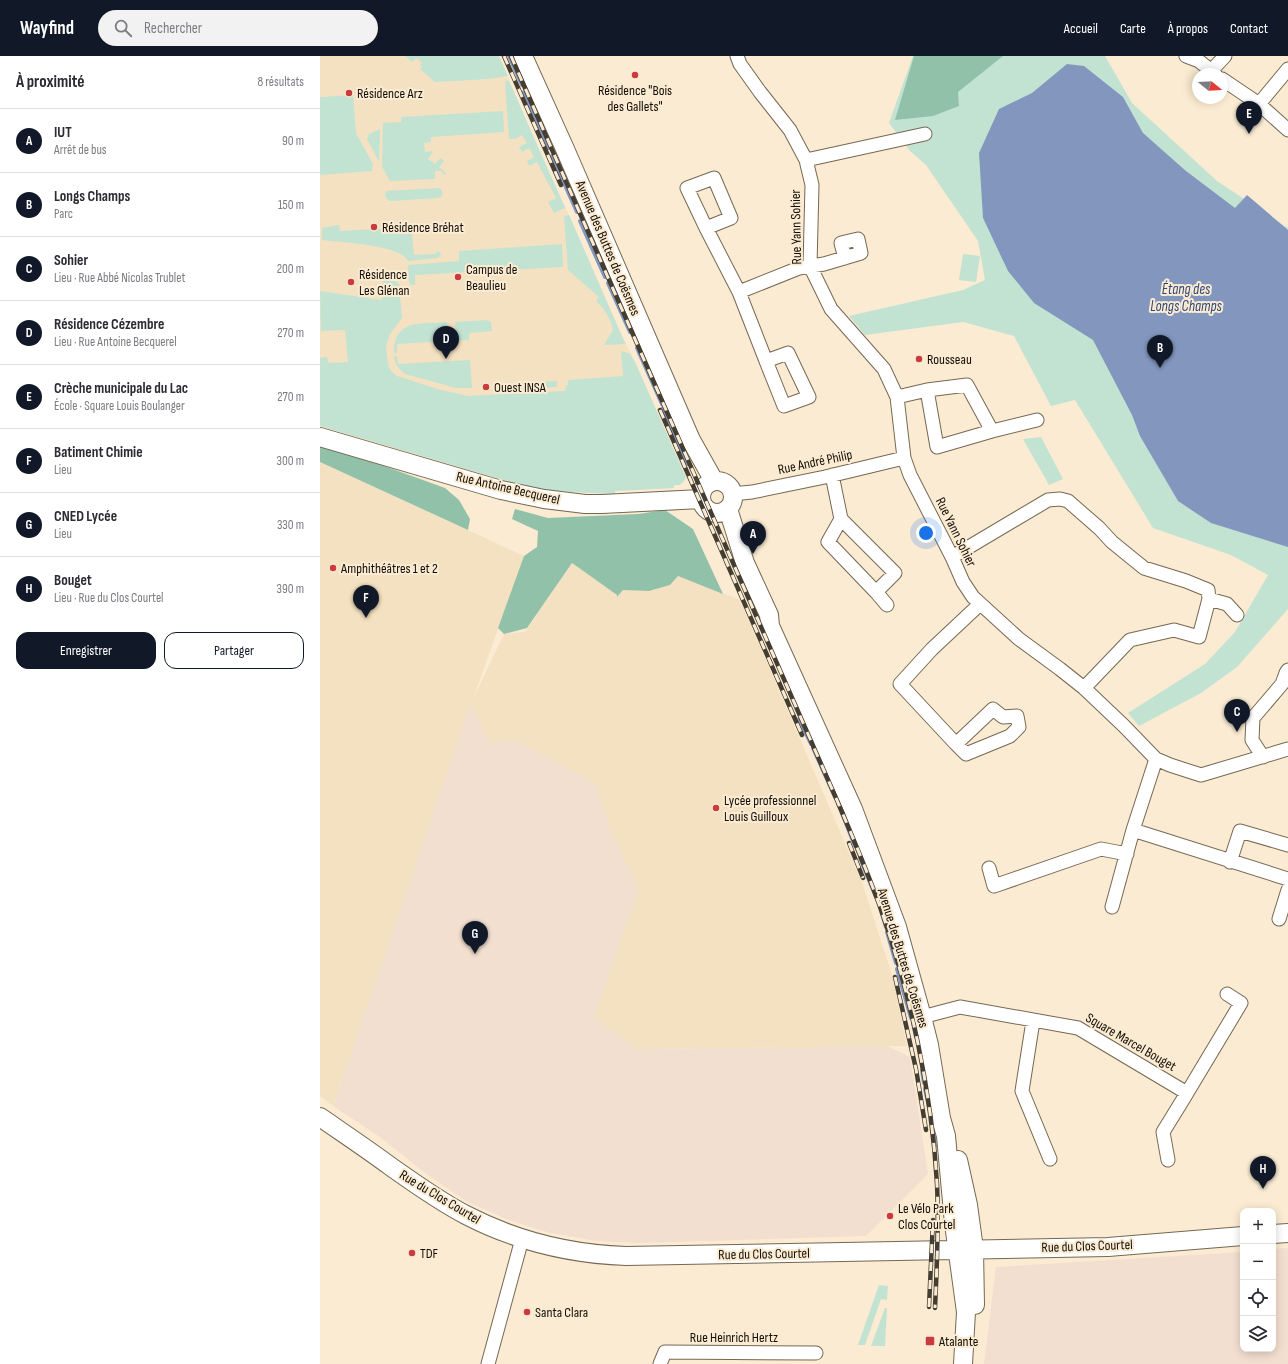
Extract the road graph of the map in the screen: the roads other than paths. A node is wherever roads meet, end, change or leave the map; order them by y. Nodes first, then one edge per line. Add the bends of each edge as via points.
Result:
1 (523, 56) edge
2 (737, 56) edge
3 (1186, 56) edge
4 (1225, 56) edge
5 (1208, 68) edge
6 (1219, 68) edge
7 (1288, 70) edge
8 (1228, 83) edge
9 (1259, 104) junction
10 (1288, 130) edge
11 (925, 134) dead end
12 (806, 160) junction
13 (706, 228) dead end
14 (845, 258) dead end
15 (810, 266) junction
16 (739, 292) junction
17 (766, 361) dead end
18 (927, 390) junction
19 (897, 397) junction
20 (1037, 420) dead end
21 (992, 431) junction
22 (320, 437) edge
23 (904, 458) junction
24 (832, 475) junction
25 (706, 489) junction
26 (725, 505) junction
27 (841, 519) junction
28 (952, 557) junction
29 (876, 592) junction
30 (1209, 599) junction
31 (980, 604) junction
32 (887, 605) dead end
33 (1237, 615) dead end
34 (1288, 670) edge
35 (1285, 684) edge
36 (1084, 688) junction
37 (956, 744) junction
38 (1288, 749) edge
39 (1263, 757) junction
40 (1156, 760) junction
41 (1133, 830) junction
42 (1288, 845) edge
43 (1127, 854) junction
44 (1230, 862) junction
45 (989, 868) dead end
46 (1288, 879) edge
47 (1288, 890) edge
48 (1112, 907) dead end
49 (1279, 919) dead end
50 (1227, 994) dead end
51 (922, 1017) junction
52 (1034, 1021) junction
53 (1187, 1093) junction
54 (320, 1117) edge
55 (1050, 1159) dead end
56 (1168, 1160) dead end
57 (1288, 1233) edge
58 (1276, 1234) edge
59 (1240, 1236) edge
60 (522, 1239) junction
61 (966, 1249) junction
62 (816, 1353) dead end
63 (488, 1364) edge
64 (660, 1364) edge
65 (963, 1364) edge
66 (972, 1364) edge

1 - 25 main road, Avenue des Buttes de Coësmes via 691,440
2 - 12 street, Rue Yann Sohier via 760,92 790,130
3 - 5 street
4 - 6 street
7 - 9 street
8 - 9 street
9 - 10 street
11 - 12 street
12 - 15 street, Rue Yann Sohier via 812,186
13 - 16 street
14 - 15 street
15 - 16 street
15 - 19 street, Rue Yann Sohier via 831,309 884,369
16 - 17 street
18 - 19 street
18 - 21 street via 967,385
18 - 21 street via 936,447
19 - 23 street, Rue Yann Sohier
20 - 21 street
22 - 25 main road, Rue Antoine Becquerel via 501,490 544,499 602,504
23 - 24 street, Rue André Philip
23 - 28 street, Rue Yann Sohier via 910,475
24 - 26 street, Rue André Philip via 752,492
24 - 27 street
25 - 26 main road via 705,508
25 - 26 main road via 720,482 726,485
26 - 51 main road, Avenue des Buttes de Coësmes via 745,562 769,615 778,622 784,634 815,706 824,742 853,809 897,927
27 - 29 street via 828,542
27 - 29 street via 894,573
28 - 30 street via 1048,500 1060,499 1068,502 1144,568 1208,590
28 - 31 street, Rue Yann Sohier via 963,582
29 - 32 street
30 - 33 street via 1227,604
30 - 36 street via 1199,637 1174,630 1130,640
31 - 36 street, Rue Yann Sohier via 1019,639
31 - 37 street via 932,649 900,684
34 - 35 street
35 - 39 street via 1253,718 1252,740
36 - 40 street, Rue Yann Sohier
37 - 37 street via 966,754 1010,736 1019,727 1017,716 1002,717 993,709
38 - 39 street, Rue Yann Sohier
39 - 40 street, Rue Yann Sohier via 1201,775
40 - 41 street
41 - 43 street
41 - 44 street
42 - 44 street via 1240,831
43 - 45 street via 1101,849 994,886
43 - 48 street
44 - 46 street
47 - 49 street
50 - 53 street via 1241,1003
51 - 52 street, Square Marcel Bouget via 960,1007
51 - 61 main road, Avenue des Buttes de Coësmes
52 - 53 street, Square Marcel Bouget via 1078,1028
52 - 55 street via 1022,1091
53 - 56 street via 1163,1132
54 - 60 main road, Rue du Clos Courtel via 446,1204
57 - 58 main road
59 - 61 main road, Rue du Clos Courtel via 1108,1247
60 - 61 main road, Rue du Clos Courtel via 579,1252 626,1256
60 - 63 street
61 - 65 main road
61 - 66 main road via 975,1312
62 - 64 street, Rue Heinrich Hertz via 665,1352

